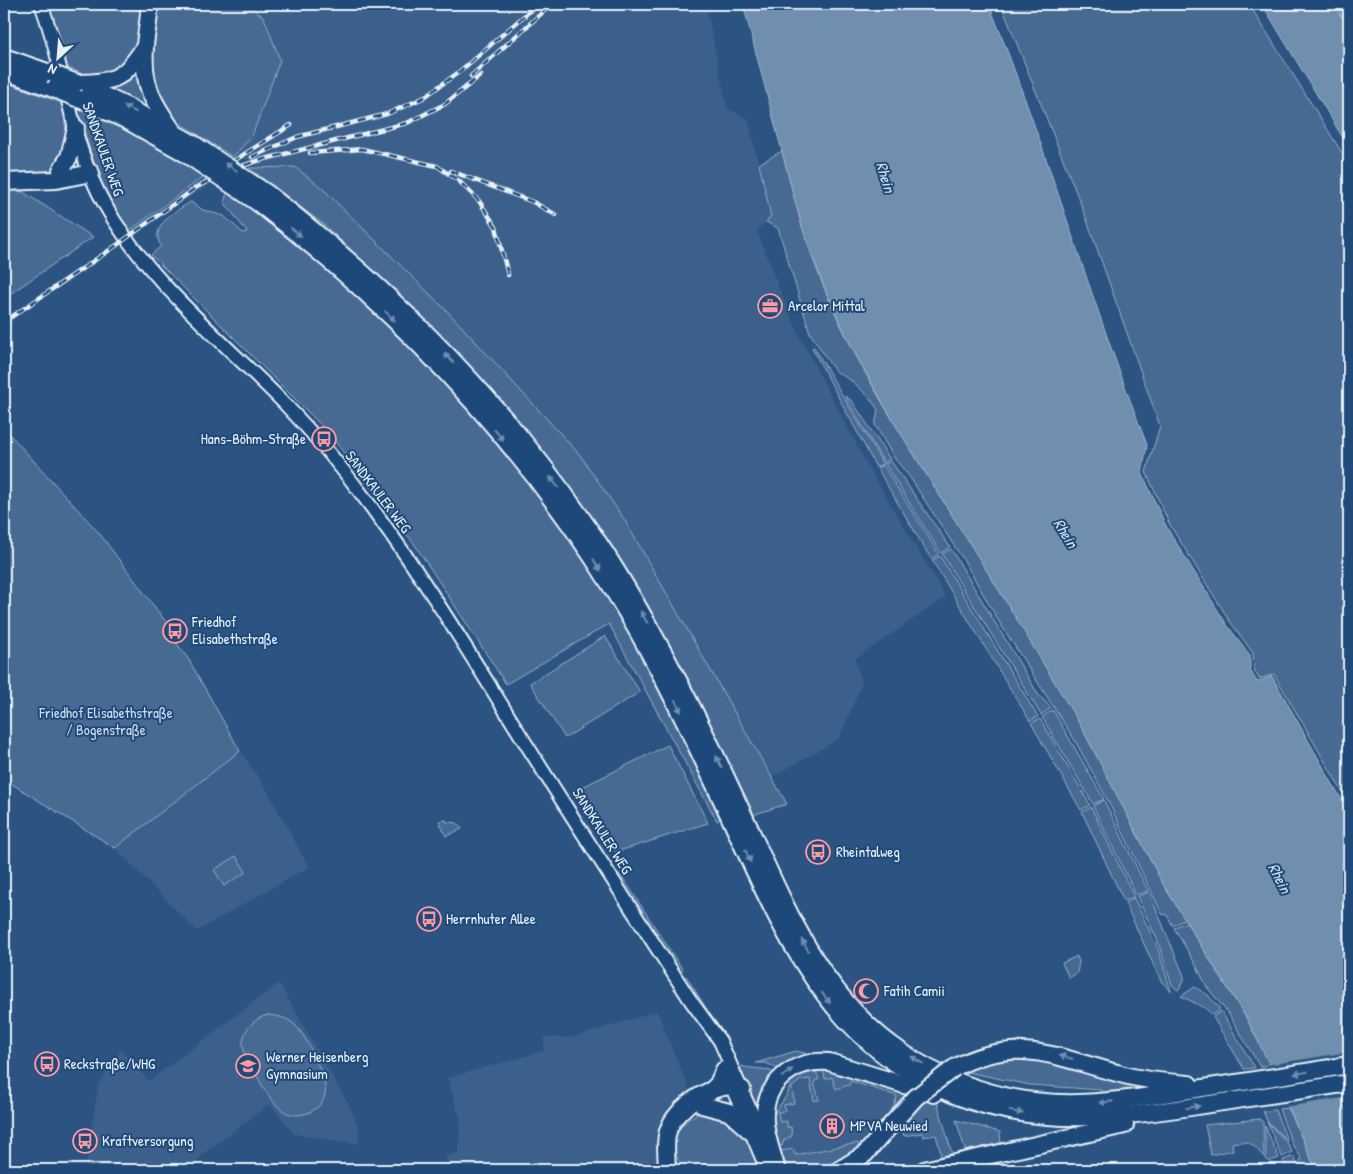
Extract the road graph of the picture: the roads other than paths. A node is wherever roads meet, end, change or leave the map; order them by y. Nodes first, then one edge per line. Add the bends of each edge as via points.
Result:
1 (41, 4) edge
2 (149, 4) edge
3 (145, 46) junction
4 (4, 58) edge
5 (4, 71) edge
6 (78, 91) junction
7 (76, 128) junction
8 (174, 131) junction
9 (188, 147) junction
10 (61, 170) junction
11 (91, 173) junction
12 (40, 180) junction
13 (4, 182) edge
14 (734, 809) junction
15 (697, 1011) junction
16 (1349, 1066) edge
17 (724, 1070) junction
18 (1349, 1082) edge
19 (1219, 1086) junction
20 (736, 1089) junction
21 (706, 1099) junction
22 (968, 1100) junction
23 (1165, 1111) junction
24 (750, 1131) junction
25 (774, 1169) edge
26 (666, 1170) edge
27 (680, 1170) edge
28 (839, 1170) edge
29 (924, 1170) edge

1 - 7 street, SANDKAULER WEG
2 - 3 highway
3 - 6 highway via 133,65 120,77
3 - 8 highway via 148,90
4 - 6 highway, bridge via 50,73
5 - 6 highway, bridge via 54,89
8 -> 6 highway
6 - 9 highway via 126,120
7 - 10 highway via 69,158
7 - 11 street, SANDKAULER WEG
8 - 9 highway
9 - 14 highway, bridge via 321,236 416,323 479,390 564,494 641,611 688,697
10 - 11 highway via 81,166
10 - 12 highway
11 - 12 highway
11 - 15 street, SANDKAULER WEG via 109,212 146,262 285,404 325,448 372,509 447,619
12 - 13 highway
19 -> 14 highway via 1070,1105 1009,1097 968,1085 934,1070 870,1027 825,976
14 -> 22 highway via 790,944 830,1002 863,1037 895,1062
15 - 17 street, SANDKAULER WEG
15 - 20 street, SANDKAULER WEG via 717,1035
16 -> 19 highway
17 - 20 street, SANDKAULER WEG
17 - 21 highway
23 -> 18 highway
19 -> 28 highway, bridge via 1129,1076 1039,1051 1017,1050 988,1055 954,1068 926,1087 874,1145
20 - 21 highway
20 - 24 street, SANDKAULER WEG
20 - 25 street, SANDKAULER WEG
21 - 24 highway via 729,1112
21 - 26 highway via 685,1106 672,1121 667,1136
21 - 27 highway via 681,1118 674,1132 672,1156
22 -> 23 highway via 1056,1118
25 -> 22 highway via 764,1115 778,1080 791,1069 812,1062 837,1064
23 - 29 highway via 1136,1122
24 - 25 street, SANDKAULER WEG

